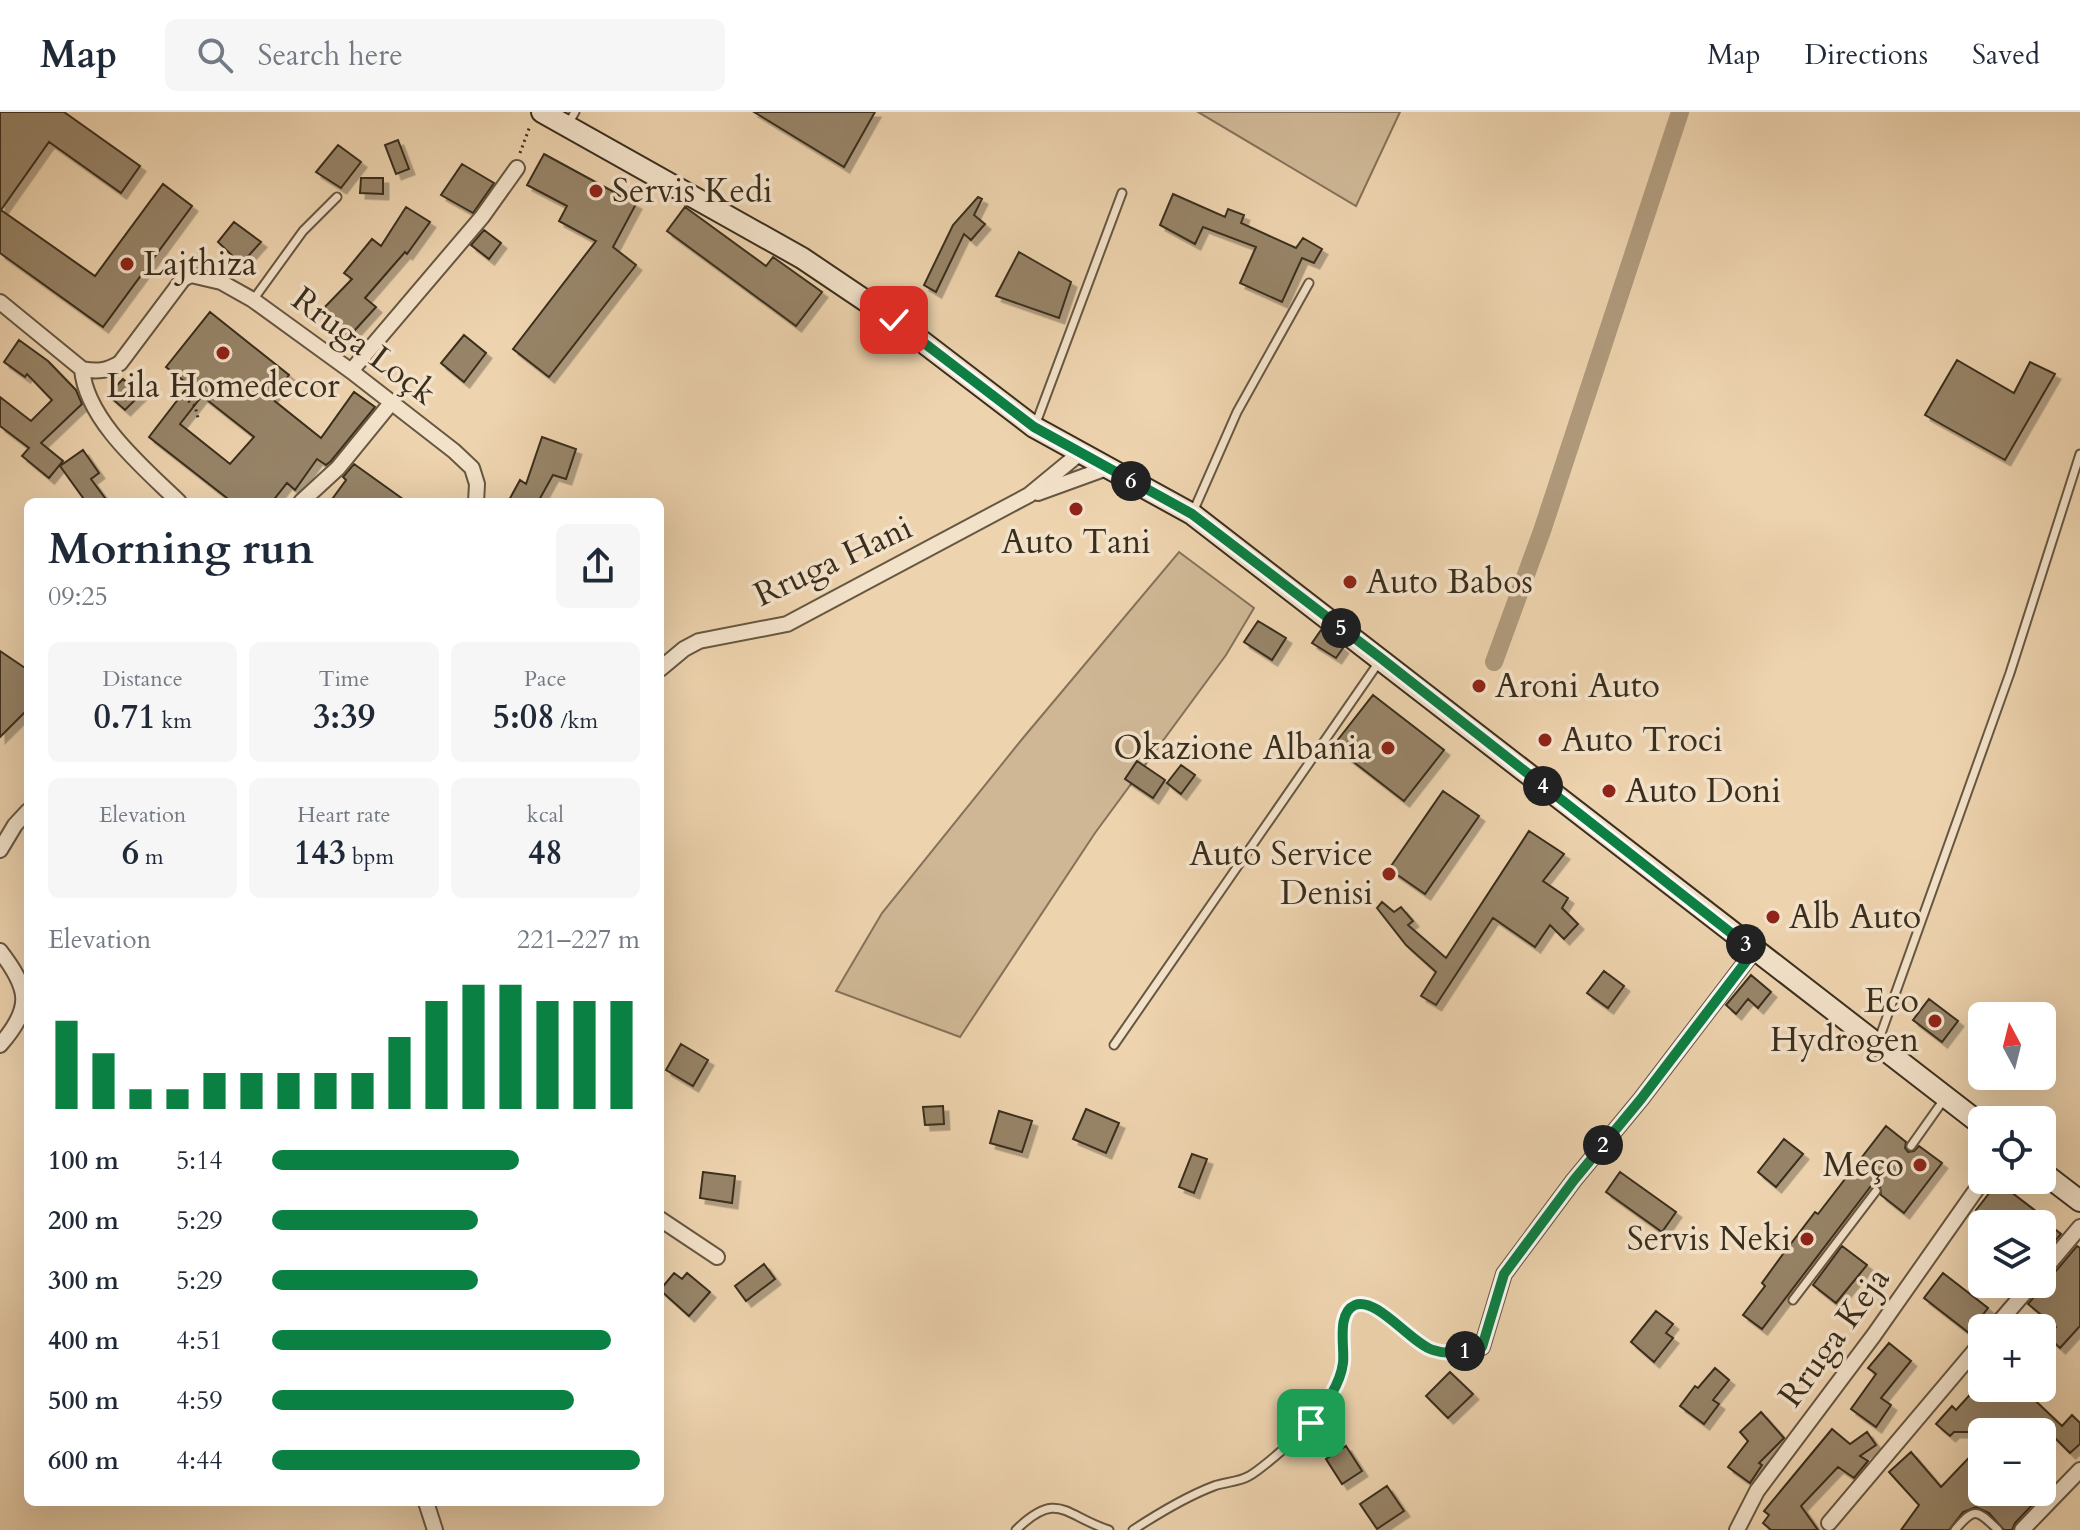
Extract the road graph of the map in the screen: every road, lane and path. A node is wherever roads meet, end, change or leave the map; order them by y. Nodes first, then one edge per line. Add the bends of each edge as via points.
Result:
1 (537, 117) edge
2 (571, 119) edge
3 (517, 168) joint
4 (1122, 193) dead end
5 (337, 197) dead end
6 (1309, 283) dead end
7 (253, 300) junction
8 (0, 302) edge
9 (82, 369) junction
10 (351, 371) junction
11 (174, 390) dead end
12 (391, 403) junction
13 (198, 418) dead end
14 (1034, 427) junction
15 (1080, 453) junction
16 (2080, 454) edge
17 (1107, 468) junction
18 (1029, 495) junction
19 (175, 498) edge
20 (305, 498) edge
21 (476, 498) edge
22 (1192, 514) junction
23 (1382, 659) junction
24 (664, 666) edge
25 (24, 815) edge
26 (0, 850) edge
27 (0, 951) edge
28 (1754, 951) junction
29 (24, 1002) edge
30 (24, 1008) edge
31 (1877, 1044) junction
32 (0, 1045) edge
33 (1114, 1045) dead end
34 (1946, 1097) junction
35 (1968, 1114) edge
36 (1911, 1146) dead end
37 (2056, 1183) edge
38 (1876, 1191) dead end
39 (1973, 1194) edge
40 (2080, 1201) edge
41 (664, 1222) edge
42 (2080, 1227) edge
43 (2056, 1255) edge
44 (717, 1257) dead end
45 (2020, 1298) edge
46 (1793, 1300) dead end
47 (2006, 1314) edge
48 (1482, 1347) joint
49 (1968, 1359) edge
50 (2080, 1470) edge
51 (427, 1506) edge
52 (1829, 1523) dead end
53 (435, 1530) edge
54 (1016, 1530) edge
55 (1109, 1530) edge
56 (1133, 1530) edge
57 (1737, 1530) edge
58 (1955, 1530) edge
59 (1998, 1530) edge
60 (2022, 1530) edge

1 - 2 main road
1 - 3 path
2 - 14 main road via 837,281
3 - 10 street
4 - 14 lane
5 - 7 lane via 303,231
6 - 22 lane via 1237,412
7 - 9 street, Rruga Loçk via 221,282 191,275 120,363 108,370
7 - 10 street, Rruga Loçk
8 - 9 street
9 - 19 street via 85,390 113,434
10 - 12 street, Rruga Loçk
11 - 13 path via 195,406
12 - 20 street via 338,468
12 - 21 street, Rruga Loçk via 472,468
14 - 15 main road
15 - 17 main road
15 - 18 street, Rruga Hani
16 - 31 lane via 2010,673
17 - 18 street, Rruga Hani
17 - 22 main road
18 - 24 street, Rruga Hani via 787,624 699,641
22 - 23 main road
23 - 28 main road
23 - 33 lane
25 - 26 street
27 - 29 street
28 - 31 main road
28 - 48 street via 1504,1274
30 - 32 street
31 - 34 main road
34 - 35 main road
34 - 36 lane
37 - 40 main road
38 - 46 lane
39 - 57 street, Rruga Keja via 1757,1491
41 - 44 street
42 - 43 street
45 - 47 street
48 - 56 lane via 1453,1354 1431,1350 1378,1310 1356,1305 1345,1320 1338,1381 1311,1423 1249,1477 1202,1492
49 - 52 street
50 - 60 street
51 - 53 street
54 - 55 lane via 1047,1508 1060,1508
58 - 59 lane via 1975,1512

